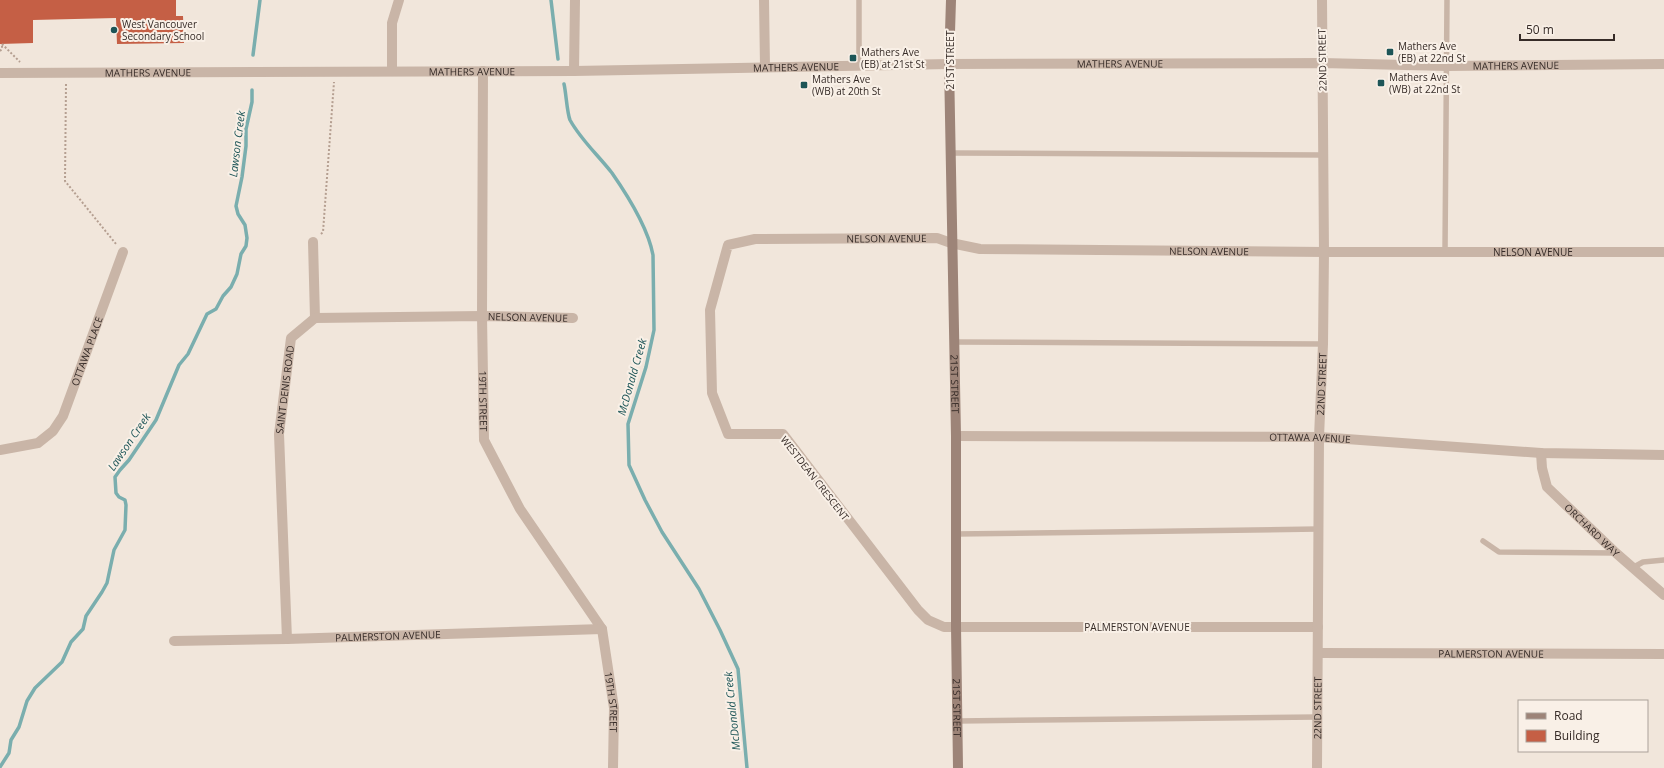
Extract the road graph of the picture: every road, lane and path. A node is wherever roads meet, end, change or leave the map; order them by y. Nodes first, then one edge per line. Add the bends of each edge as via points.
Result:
1 (399, 0) edge
2 (575, 0) edge
3 (764, 0) edge
4 (859, 0) edge
5 (951, 0) edge
6 (1322, 0) edge
7 (1447, 0) edge
8 (0, 51) edge
9 (20, 62) dead end
10 (1322, 63) junction
11 (949, 64) junction
12 (1664, 64) edge
13 (859, 66) junction
14 (1447, 66) junction
15 (765, 67) junction
16 (392, 71) junction
17 (482, 71) junction
18 (574, 71) junction
19 (334, 72) junction
20 (0, 73) edge
21 (66, 73) junction
22 (951, 153) junction
23 (1324, 155) junction
24 (755, 239) joint
25 (313, 242) joint
26 (951, 243) junction
27 (1446, 251) junction
28 (123, 252) joint
29 (1324, 252) junction
30 (1664, 252) edge
31 (482, 316) junction
32 (315, 318) junction
33 (573, 318) dead end
34 (954, 342) junction
35 (1323, 344) junction
36 (956, 436) junction
37 (1319, 437) junction
38 (0, 450) edge
39 (1541, 453) junction
40 (1664, 455) edge
41 (1318, 529) junction
42 (956, 534) junction
43 (1483, 541) dead end
44 (1616, 553) junction
45 (1664, 560) edge
46 (1634, 567) junction
47 (1664, 595) edge
48 (956, 626) junction
49 (1318, 627) junction
50 (602, 629) junction
51 (287, 639) junction
52 (174, 641) dead end
53 (1318, 653) junction
54 (1664, 654) edge
55 (1317, 717) junction
56 (958, 721) junction
57 (614, 768) edge
58 (958, 768) edge
59 (1317, 768) edge

1 - 16 street via 392,23
2 - 18 street
3 - 15 street
4 - 13 lane
5 - 11 main road, 21ST STREET
6 - 10 street, 22ND STREET
7 - 14 lane
8 - 9 path via 2,44
10 - 11 street, MATHERS AVENUE
10 - 14 street, MATHERS AVENUE
10 - 23 street, 22ND STREET
11 - 13 street, MATHERS AVENUE
11 - 22 main road, 21ST STREET
12 - 14 street, MATHERS AVENUE
13 - 15 street, MATHERS AVENUE
14 - 27 lane
15 - 18 street, MATHERS AVENUE
16 - 17 street, MATHERS AVENUE
16 - 19 street, MATHERS AVENUE
17 - 18 street, MATHERS AVENUE
17 - 31 street, 19TH STREET
19 - 21 street, MATHERS AVENUE
19 - 25 path via 322,232
20 - 21 street, MATHERS AVENUE
21 - 28 path via 65,181
22 - 23 lane
22 - 26 main road, 21ST STREET
23 - 29 street, 22ND STREET
24 - 26 street, NELSON AVENUE via 937,238
24 - 48 street, WESTDEAN CRESCENT via 728,245 710,310 712,393 728,434 783,434 918,610 928,620 944,627
25 - 32 street
26 - 29 street, NELSON AVENUE via 980,249
26 - 34 main road, 21ST STREET
27 - 29 street, NELSON AVENUE
27 - 30 street, NELSON AVENUE
28 - 38 street, OTTAWA PLACE via 63,416 52,431 38,443
29 - 35 street, 22ND STREET
31 - 32 street
31 - 33 street, NELSON AVENUE
31 - 50 street, 19TH STREET via 484,440 520,509
32 - 51 street, SAINT DENIS ROAD via 291,338 279,434
34 - 35 lane
34 - 36 main road, 21ST STREET
35 - 37 street, 22ND STREET
36 - 37 street, OTTAWA AVENUE
36 - 42 main road, 21ST STREET
37 - 39 street, OTTAWA AVENUE
37 - 41 street, 22ND STREET
39 - 40 street, OTTAWA AVENUE
39 - 44 street, ORCHARD WAY via 1547,487
41 - 42 lane
41 - 49 street, 22ND STREET
42 - 48 main road, 21ST STREET
43 - 44 lane via 1499,552
44 - 46 street, ORCHARD WAY
45 - 46 lane via 1644,562
46 - 47 street, ORCHARD WAY
48 - 49 street, PALMERSTON AVENUE
48 - 56 main road, 21ST STREET
49 - 53 street, 22ND STREET
50 - 51 street, PALMERSTON AVENUE
50 - 57 street, 19TH STREET via 614,708
51 - 52 street, PALMERSTON AVENUE
53 - 54 street, PALMERSTON AVENUE
53 - 55 street, 22ND STREET
55 - 56 lane
55 - 59 street, 22ND STREET
56 - 58 main road, 21ST STREET

